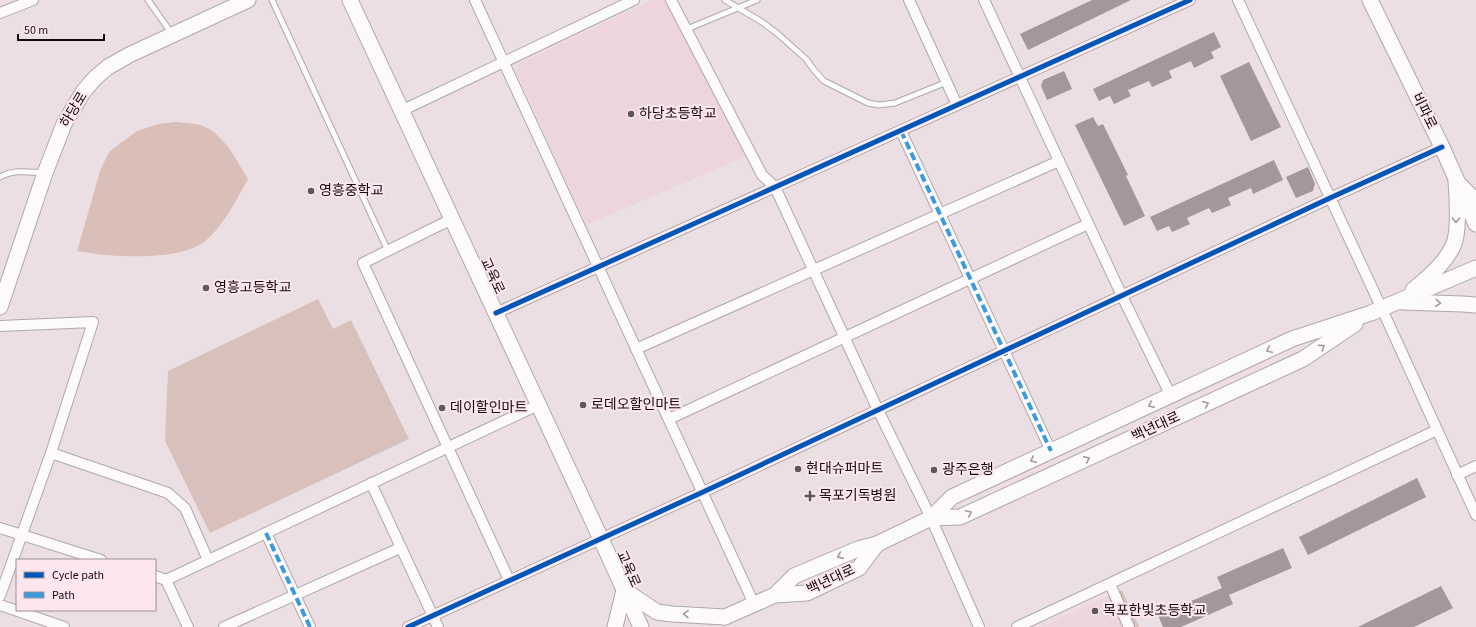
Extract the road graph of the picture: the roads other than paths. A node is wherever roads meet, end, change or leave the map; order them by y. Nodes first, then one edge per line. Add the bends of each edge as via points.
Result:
1 (33, 0) edge
2 (148, 0) edge
3 (248, 0) edge
4 (272, 0) edge
5 (350, 0) edge
6 (475, 0) edge
7 (634, 0) edge
8 (671, 0) edge
9 (725, 0) edge
10 (757, 0) edge
11 (909, 0) edge
12 (984, 0) edge
13 (1190, 0) edge
14 (1238, 0) edge
15 (1370, 0) edge
16 (737, 8) junction
17 (0, 13) edge
18 (687, 29) junction
19 (173, 34) junction
20 (504, 62) junction
21 (1020, 77) junction
22 (947, 82) junction
23 (957, 105) junction
24 (401, 111) junction
25 (901, 131) junction
26 (1442, 147) junction
27 (1059, 161) junction
28 (45, 173) junction
29 (0, 177) edge
30 (1456, 181) junction
31 (776, 187) junction
32 (1330, 198) junction
33 (1476, 201) edge
34 (940, 214) junction
35 (452, 219) junction
36 (1088, 224) junction
37 (1476, 224) edge
38 (388, 251) junction
39 (598, 267) junction
40 (1476, 268) edge
41 (814, 270) junction
42 (970, 279) junction
43 (1122, 296) junction
44 (1, 302) edge
45 (1399, 302) junction
46 (1476, 305) edge
47 (1377, 311) junction
48 (496, 313) junction
49 (0, 326) edge
50 (845, 338) junction
51 (636, 348) junction
52 (1004, 351) junction
53 (1171, 396) junction
54 (538, 404) junction
55 (878, 410) junction
56 (669, 419) junction
57 (1437, 430) junction
58 (448, 447) junction
59 (1051, 452) junction
60 (51, 453) junction
61 (1476, 466) edge
62 (1457, 475) junction
63 (371, 484) junction
64 (703, 492) junction
65 (1476, 515) edge
66 (931, 518) junction
67 (0, 528) edge
68 (266, 533) junction
69 (22, 536) junction
70 (601, 539) junction
71 (877, 544) junction
72 (400, 548) junction
73 (98, 559) edge
74 (208, 560) junction
75 (156, 576) edge
76 (166, 580) junction
77 (509, 580) junction
78 (1110, 584) junction
79 (624, 590) junction
80 (295, 595) junction
81 (775, 595) junction
82 (0, 596) edge
83 (754, 604) junction
84 (0, 605) edge
85 (16, 611) edge
86 (17, 611) edge
87 (432, 616) junction
88 (722, 622) edge
89 (62, 627) edge
90 (188, 627) edge
91 (224, 627) edge
92 (310, 627) edge
93 (408, 627) edge
94 (438, 627) edge
95 (615, 627) edge
96 (641, 627) edge
97 (702, 627) edge
98 (979, 627) edge
99 (1017, 627) edge
100 (1129, 627) edge

1 - 17 street
2 - 19 lane
3 - 19 street, 하당로
4 - 38 lane
5 - 24 street, 교육로
6 - 20 street
7 - 20 street
8 - 18 street
9 - 16 lane
10 - 16 lane
11 - 22 street
12 - 21 street
13 - 21 street
14 - 32 street
15 - 26 street, 비파로
16 - 18 lane
16 - 22 lane via 778,34 806,59 824,81 868,103 895,103
18 - 31 street via 762,175
19 - 28 street, 하당로 via 129,55 95,78 83,92 64,124
20 - 24 street
20 - 39 street
21 - 23 street
21 - 27 street
22 - 23 street
23 - 25 street
24 - 35 street, 교육로
25 - 31 street
25 - 34 street
26 - 30 street, 비파로
26 - 32 street
27 - 34 street
27 - 36 street
28 - 29 lane via 9,172
28 - 44 street, 하당로
30 - 33 street
30 - 37 street, 비파로
30 -> 45 street via 1456,234 1453,246 1434,273
31 - 39 street
31 - 41 street
32 - 43 street
32 - 47 street
34 - 41 street
34 - 42 street
35 - 38 street
35 - 48 street, 교육로
36 - 42 street
36 - 43 street
38 - 58 street via 363,263
39 - 48 street
39 - 51 street
40 - 45 street, 백년대로
41 - 50 street
41 - 51 street
42 - 50 street
42 - 52 street
43 - 52 street
43 - 53 street
45 -> 46 street
45 - 47 street, 백년대로
47 -> 53 street, 백년대로 via 1292,339
47 - 57 street
66 -> 47 street, 백년대로 via 960,517 1296,362
48 - 54 street, 교육로
49 - 60 street via 93,322
50 - 55 street
50 - 56 street
51 - 56 street
52 - 55 street
52 - 59 street
53 -> 59 street, 백년대로
54 - 58 street
54 - 70 street, 교육로
55 - 64 street
55 - 66 street
56 - 64 street
57 - 62 street
57 - 78 street
58 - 63 street
58 - 77 street
59 -> 66 street, 백년대로 via 952,497
60 - 69 street
60 - 74 street via 168,492 185,508
61 - 62 street
62 - 65 street
63 - 68 street
63 - 72 street
64 - 70 street
64 - 83 street
66 - 71 street, 백년대로
66 - 98 street
67 - 69 street
68 - 74 street
68 - 80 street
69 - 73 street
69 - 82 street
70 - 77 street
70 - 79 street, 교육로
71 -> 81 street, 백년대로 via 858,549 794,576
71 - 81 street, 백년대로 via 859,568 807,593
72 - 80 street
72 - 87 street
74 - 76 street
75 - 76 street
76 - 90 street
77 - 87 street
78 - 99 street
78 - 100 street
88 -> 79 street via 656,612
79 - 95 street
79 - 96 street, 교육로
80 - 91 street
80 - 92 street
81 - 83 street, 백년대로
83 - 88 street, 백년대로
84 - 85 street
86 - 89 street
87 - 93 street
87 - 94 street
88 - 97 street, 백년대로

